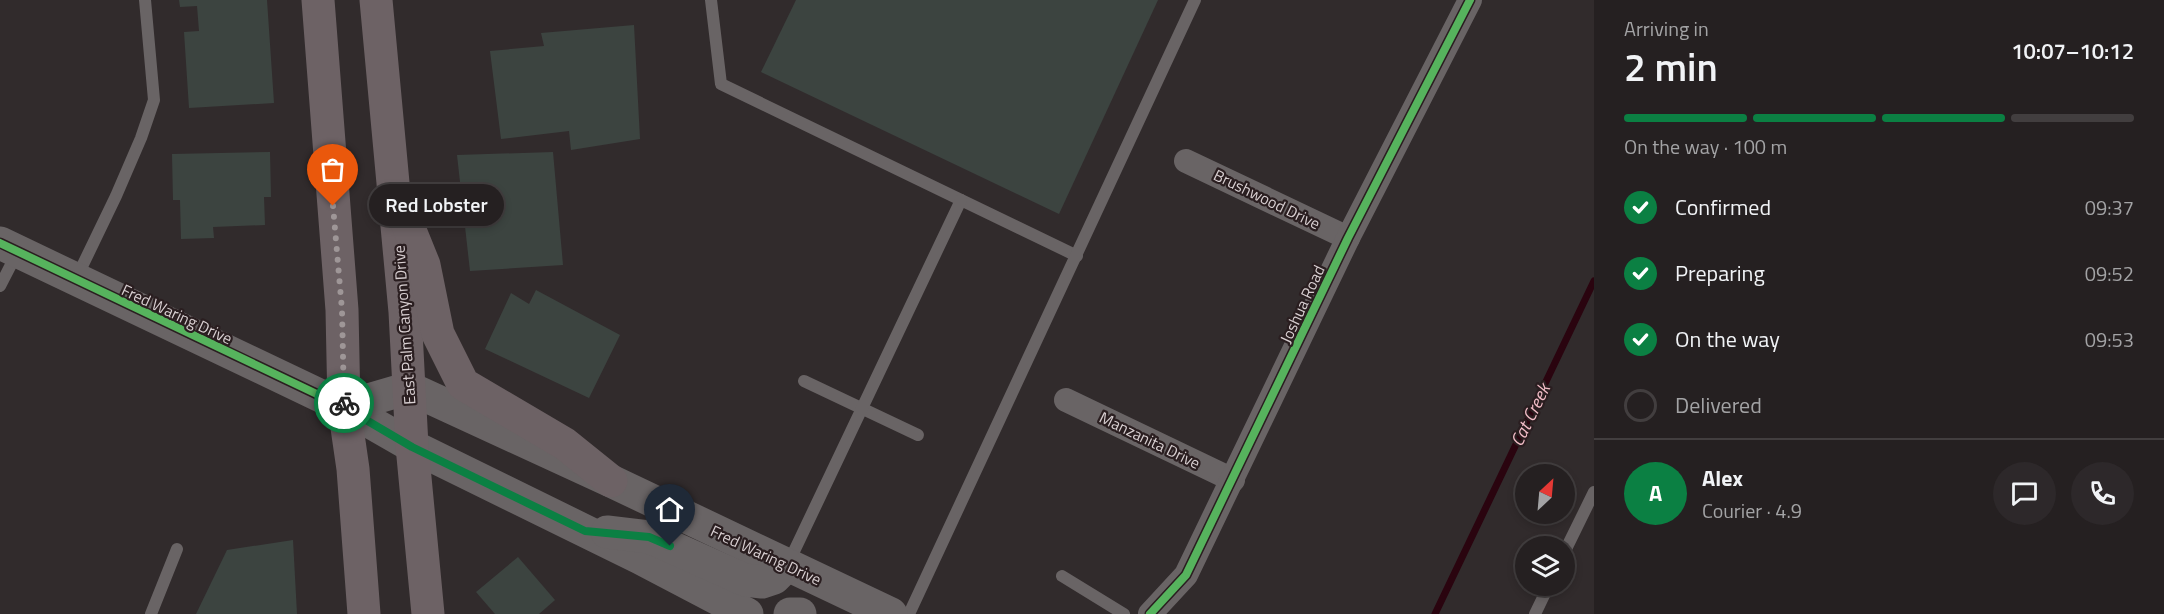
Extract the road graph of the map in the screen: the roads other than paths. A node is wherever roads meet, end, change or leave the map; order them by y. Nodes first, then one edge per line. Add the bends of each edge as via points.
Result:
1 (145, 0) edge
2 (318, 0) edge
3 (376, 0) edge
4 (711, 0) edge
5 (1195, 0) edge
6 (1466, 1) edge
7 (1186, 161) dead end
8 (393, 188) junction
9 (961, 200) junction
10 (1348, 238) junction
11 (9, 248) edge
12 (1077, 256) junction
13 (76, 280) junction
14 (0, 286) edge
15 (804, 381) dead end
16 (409, 388) junction
17 (1066, 400) dead end
18 (344, 407) junction
19 (862, 409) junction
20 (918, 435) dead end
21 (412, 447) junction
22 (1233, 480) junction
23 (611, 481) junction
24 (1594, 492) edge
25 (585, 531) junction
26 (1572, 536) edge
27 (177, 549) dead end
28 (787, 565) junction
29 (1062, 576) dead end
30 (1544, 596) edge
31 (151, 614) edge
32 (364, 614) edge
33 (428, 614) edge
34 (747, 614) edge
35 (790, 614) edge
36 (800, 614) edge
37 (891, 614) edge
38 (909, 614) edge
39 (1124, 614) edge
40 (1150, 614) edge
41 (1535, 614) edge

1 - 13 lane via 154,100 133,158
2 - 18 main road via 342,310
3 - 8 main road, East Palm Canyon Drive
4 - 9 lane via 721,84
5 - 12 lane
6 - 10 street, Joshua Road
7 - 10 street, Brushwood Drive
8 - 16 main road, East Palm Canyon Drive
8 - 23 main road via 424,265 438,334 463,384 565,444
9 - 12 lane
9 - 19 lane
10 - 22 street, Joshua Road
11 - 13 main road, Fred Waring Drive
11 - 14 lane
12 - 38 lane
13 - 18 main road, Fred Waring Drive
15 - 19 lane
16 - 18 main road
16 - 21 main road, East Palm Canyon Drive
16 - 23 main road, Fred Waring Drive
17 - 22 street, Manzanita Drive
18 - 21 main road, Fred Waring Drive
18 - 32 main road
19 - 20 lane
19 - 28 lane
21 - 25 main road, Fred Waring Drive
21 - 33 main road, East Palm Canyon Drive
22 - 40 street, Joshua Road via 1186,575
23 - 28 main road, Fred Waring Drive
24 - 26 lane
25 - 28 main road via 649,537 744,580 762,582 774,578
25 - 34 main road, Fred Waring Drive
27 - 31 lane
28 - 37 main road, Fred Waring Drive
29 - 39 lane
30 - 41 lane
35 - 36 main road

